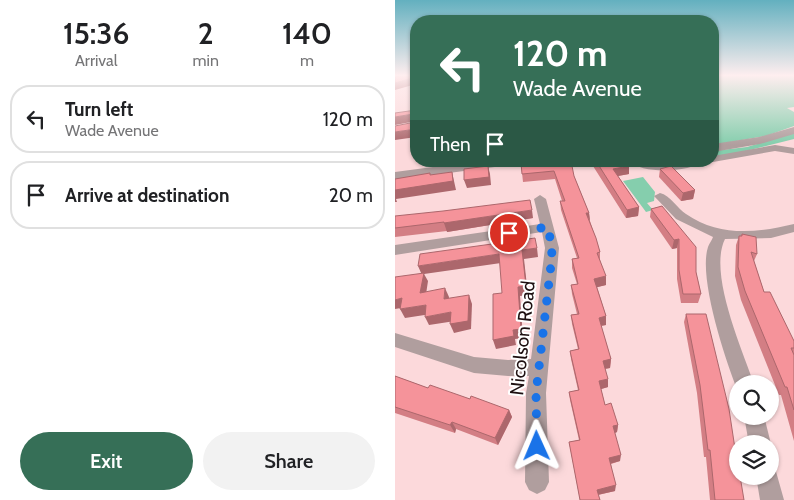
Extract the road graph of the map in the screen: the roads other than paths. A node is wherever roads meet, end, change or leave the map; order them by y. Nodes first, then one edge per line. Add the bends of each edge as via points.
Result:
1 (794, 130) edge
2 (794, 141) edge
3 (719, 147) edge
4 (775, 148) junction
5 (794, 151) edge
6 (719, 158) edge
7 (463, 167) edge
8 (642, 167) edge
9 (665, 167) edge
10 (395, 176) edge
11 (660, 196) dead end
12 (540, 199) dead end
13 (547, 227) junction
14 (794, 228) edge
15 (721, 235) junction
16 (395, 250) edge
17 (395, 340) edge
18 (539, 368) junction
19 (742, 375) edge
20 (537, 482) dead end
21 (769, 485) edge
22 (773, 500) edge

1 - 3 street
2 - 4 street
4 - 5 street
4 - 6 street
7 - 10 street
8 - 9 street
11 - 15 street via 675,213 689,222
12 - 13 street, Nicolson Road
13 - 16 street
13 - 18 street, Nicolson Road via 552,256
14 - 15 street via 771,234
15 - 19 street via 716,239 712,272 716,295
17 - 18 street via 474,365
18 - 20 street, Nicolson Road via 536,393
21 - 22 street

